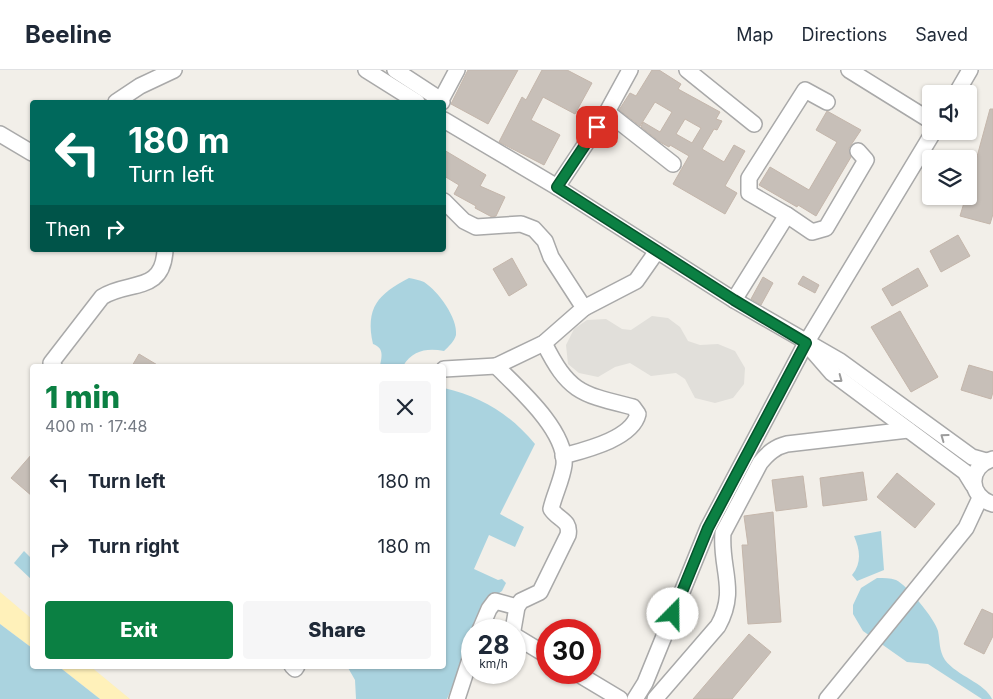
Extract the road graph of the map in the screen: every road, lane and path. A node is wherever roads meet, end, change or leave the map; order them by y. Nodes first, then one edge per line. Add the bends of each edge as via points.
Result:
1 (174, 70) edge
2 (366, 70) edge
3 (395, 70) edge
4 (458, 70) edge
5 (688, 70) edge
6 (849, 70) edge
7 (970, 70) edge
8 (624, 72) edge
9 (961, 85) edge
10 (395, 97) edge
11 (119, 100) edge
12 (408, 100) edge
13 (439, 100) edge
14 (443, 100) edge
15 (827, 102) dead end
16 (446, 108) edge
17 (607, 112) junction
18 (922, 115) edge
19 (446, 121) edge
20 (754, 124) dead end
21 (461, 131) junction
22 (0, 134) edge
23 (929, 140) edge
24 (30, 152) edge
25 (858, 152) dead end
26 (672, 164) dead end
27 (557, 187) junction
28 (446, 203) edge
29 (786, 215) junction
30 (657, 251) junction
31 (165, 252) edge
32 (734, 300) junction
33 (584, 308) junction
34 (544, 342) junction
35 (806, 343) junction
36 (52, 364) edge
37 (496, 366) junction
38 (446, 369) edge
39 (908, 430) junction
40 (563, 456) junction
41 (990, 460) edge
42 (982, 496) edge
43 (517, 607) junction
44 (485, 619) edge
45 (515, 619) edge
46 (461, 684) edge
47 (595, 684) edge
48 (456, 699) edge
49 (620, 699) edge
50 (635, 699) edge
51 (655, 699) edge
52 (827, 699) edge

1 - 11 street
2 - 10 street
3 - 13 street
4 - 14 street
5 - 20 street
6 - 18 street
7 - 9 street
8 - 17 street
10 - 12 street
15 - 29 street via 805,90 749,178 749,193
16 - 21 street
17 - 26 street
17 - 27 street
19 - 21 street
21 - 27 street
22 - 24 street
23 - 35 street
25 - 29 street via 866,160 826,228 812,232
27 - 30 street
28 - 33 street via 464,221 476,227 521,224 534,229 545,241 551,257
29 - 32 street
30 - 32 street
30 - 33 street via 636,281
31 - 36 street via 163,265 155,278 144,285 113,290 102,297
32 - 35 street
33 - 34 street
34 - 37 street
34 - 40 street via 560,373 572,385 586,395 633,407 638,414 634,424 619,436
35 -> 39 street via 832,374
41 -> 35 street via 972,457 840,361
35 - 50 street via 708,528 645,683
37 - 38 street
37 - 40 street via 548,422 557,435
39 - 42 street via 964,472
39 - 51 street via 787,444 768,453 723,533 729,594 724,615
40 - 43 street via 564,466 551,509 568,523 568,535 540,592 521,601
41 - 42 street via 976,471
42 - 52 street via 966,528
43 - 44 street via 495,601
43 - 45 street
46 - 48 street
47 - 49 street

